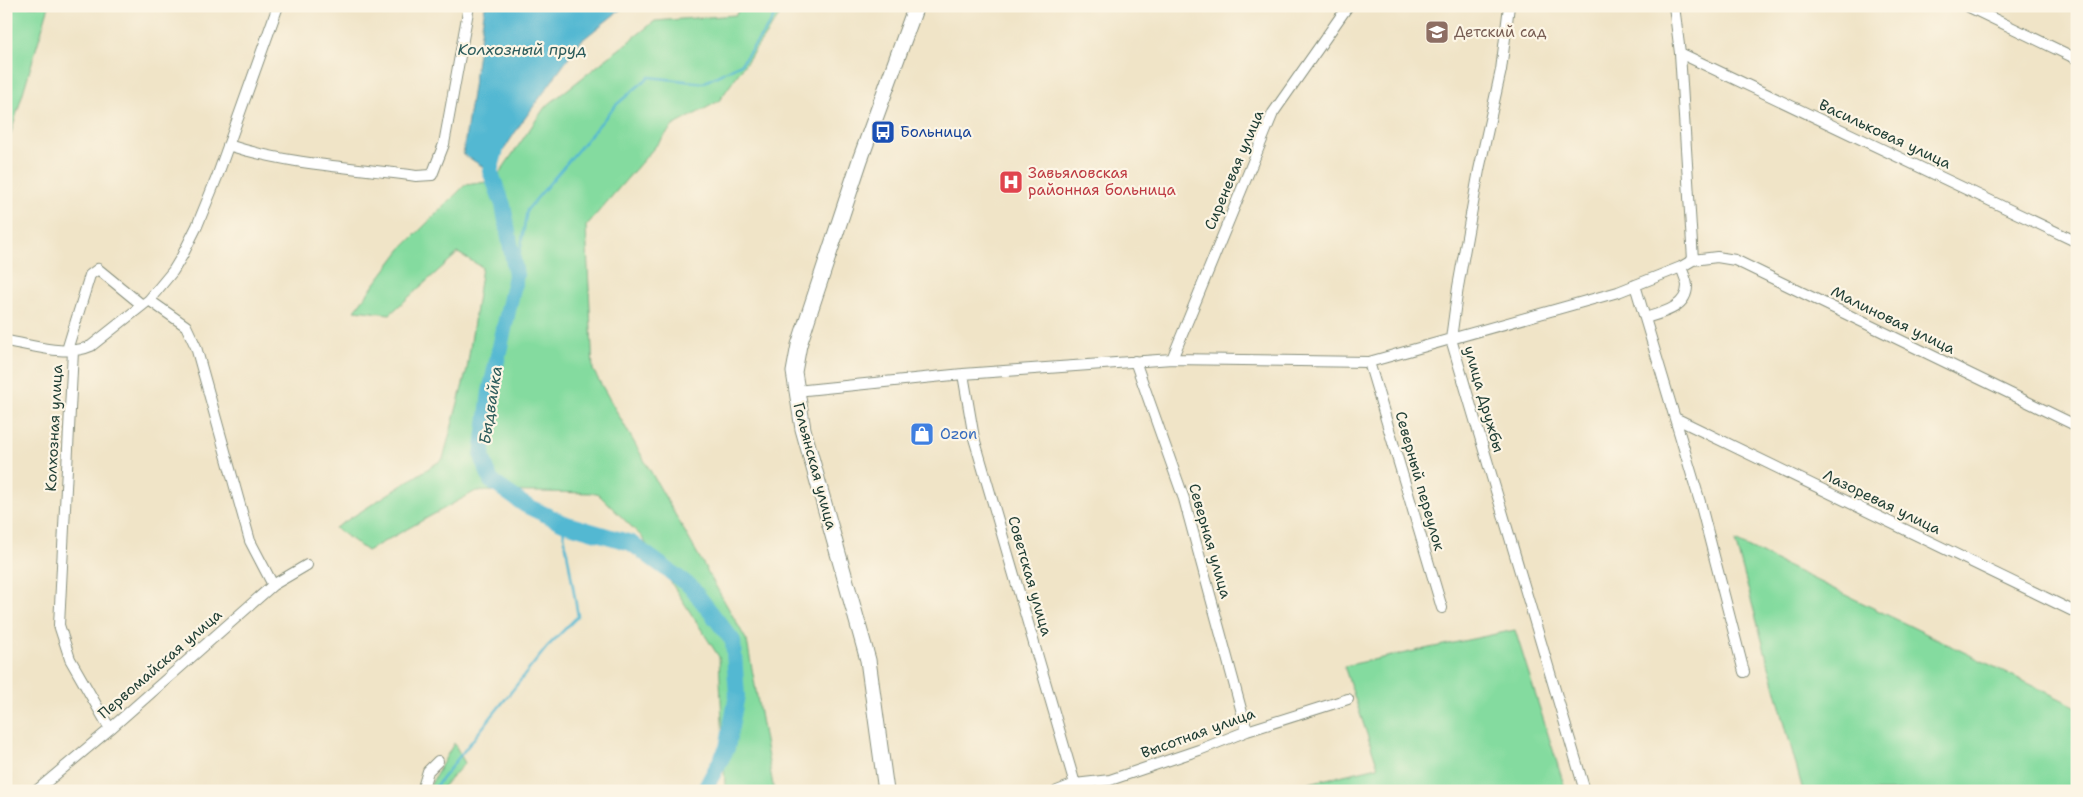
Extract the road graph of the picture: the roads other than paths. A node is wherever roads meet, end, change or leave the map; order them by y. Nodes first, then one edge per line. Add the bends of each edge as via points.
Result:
1 (278, 6) edge
2 (469, 6) edge
3 (916, 6) edge
4 (1348, 6) edge
5 (1509, 6) edge
6 (1674, 6) edge
7 (1967, 6) edge
8 (1680, 53) junction
9 (2077, 59) edge
10 (228, 145) junction
11 (2077, 242) edge
12 (1693, 260) junction
13 (1681, 267) junction
14 (1635, 285) junction
15 (145, 302) junction
16 (1645, 318) junction
17 (1451, 339) junction
18 (6, 341) edge
19 (70, 351) junction
20 (1172, 359) junction
21 (1135, 361) junction
22 (1369, 362) junction
23 (963, 374) junction
24 (796, 391) junction
25 (1675, 418) junction
26 (2077, 426) edge
27 (307, 565) dead end
28 (273, 585) junction
29 (1442, 608) dead end
30 (2077, 613) edge
31 (1744, 672) dead end
32 (1348, 699) dead end
33 (110, 729) junction
34 (1247, 731) junction
35 (438, 761) dead end
36 (1075, 784) junction
37 (36, 791) edge
38 (422, 791) edge
39 (886, 791) edge
40 (1057, 791) edge
41 (1584, 791) edge

1 - 10 street, Колхозная улица
2 - 10 street via 444,144 432,175 416,176 297,162
3 - 24 main road, Гольянская улица via 809,314 794,372
4 - 20 street, Сиреневая улица via 1273,114
5 - 17 street, улица Дружбы via 1501,70 1467,238
6 - 8 street
7 - 9 street
8 - 11 street, Васильковая улица
8 - 12 street
10 - 15 street, Колхозная улица via 182,256
12 - 13 street
12 - 26 street, Малиновая улица via 1725,257 1741,263
13 - 14 street
13 - 16 street via 1687,286 1683,299 1673,309
14 - 16 street
14 - 17 street
15 - 19 street, Колхозная улица via 92,346
15 - 19 street via 98,270 90,274
15 - 28 street via 186,326 196,347 250,541
16 - 25 street
17 - 22 street
17 - 41 street, улица Дружбы
18 - 19 street
19 - 33 street, Колхозная улица via 59,624 70,659
20 - 21 street
20 - 22 street
21 - 23 street
21 - 34 street, Северная улица via 1184,499
22 - 29 street, Северный переулок
23 - 24 street
23 - 36 street, Советская улица via 974,438
24 - 39 main road, Гольянская улица via 803,429 868,660
25 - 30 street, Лазоревая улица
25 - 31 street
27 - 28 street, Первомайская улица
28 - 33 street, Первомайская улица
32 - 34 street, Высотная улица
33 - 37 street, Первомайская улица
34 - 36 street, Высотная улица via 1110,780
35 - 38 street via 428,771
36 - 40 street, Высотная улица

